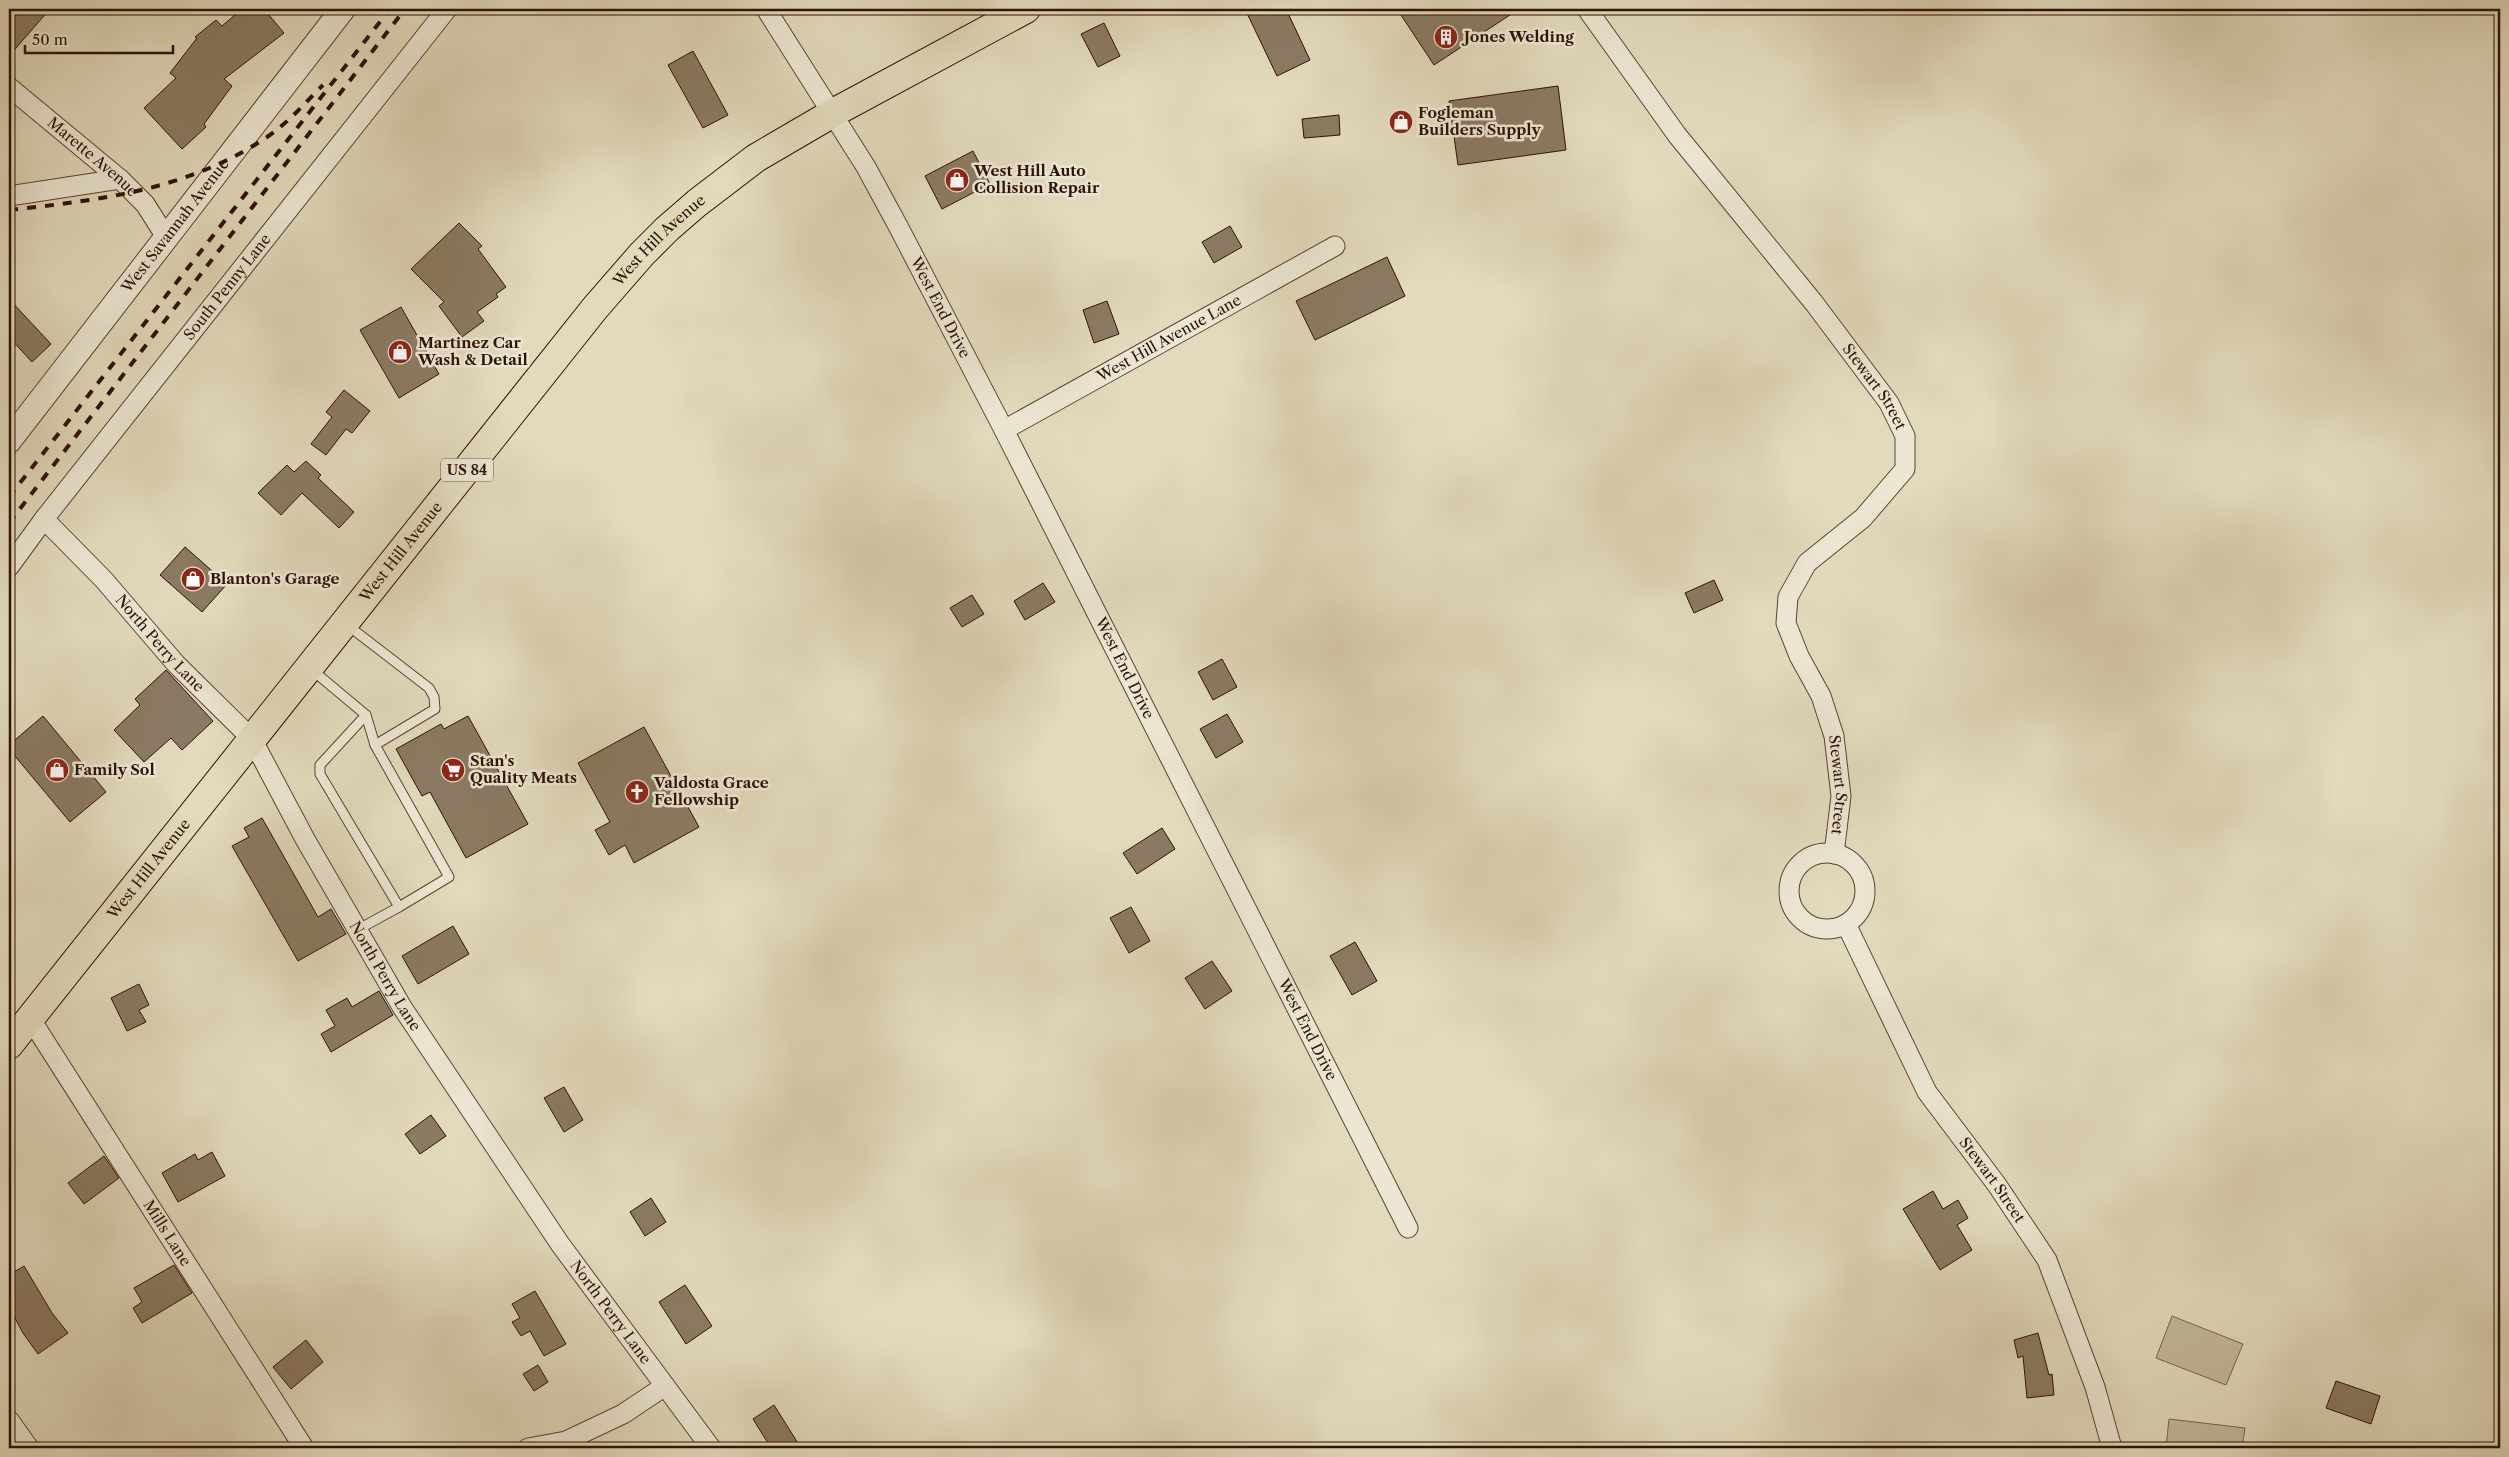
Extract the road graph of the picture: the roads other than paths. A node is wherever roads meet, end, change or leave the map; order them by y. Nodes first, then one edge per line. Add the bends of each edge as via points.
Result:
1 (343, 9) edge
2 (447, 9) edge
3 (766, 9) edge
4 (1026, 9) edge
5 (1587, 9) edge
6 (9, 87) edge
7 (833, 113) junction
8 (120, 179) junction
9 (9, 196) edge
10 (166, 237) junction
11 (1335, 246) dead end
12 (1004, 430) junction
13 (9, 441) edge
14 (44, 520) junction
15 (9, 567) edge
16 (345, 623) junction
17 (309, 667) junction
18 (366, 714) junction
19 (252, 739) junction
20 (375, 745) junction
21 (1834, 854) junction
22 (399, 907) junction
23 (1846, 924) junction
24 (357, 930) junction
25 (30, 1018) junction
26 (9, 1045) edge
27 (1408, 1228) dead end
28 (665, 1386) junction
29 (9, 1420) edge
30 (25, 1443) edge
31 (304, 1448) edge
32 (528, 1448) edge
33 (711, 1448) edge
34 (2112, 1448) edge

1 - 10 street, West Savannah Avenue
2 - 14 street, South Penny Lane
3 - 7 street, West End Drive
4 - 7 highway, West Hill Avenue / US 84
5 - 21 street, Stewart Street via 1677,135 1814,303 1889,403 1905,436 1905,469 1863,518 1807,563 1788,597 1786,623 1799,656 1821,696 1834,736 1841,796
6 - 8 street, Marette Avenue
7 - 12 street, West End Drive via 898,226
7 - 16 highway, West Hill Avenue / US 84 via 730,177 697,202 642,254 595,308
8 - 9 street
8 - 10 street, Marette Avenue via 145,204
10 - 13 street, West Savannah Avenue
11 - 12 street, West Hill Avenue Lane
12 - 27 street, West End Drive
14 - 15 street, South Penny Lane
14 - 19 street, North Perry Lane via 104,580 176,664
16 - 17 highway, West Hill Avenue / US 84
16 - 20 lane via 429,688 434,697 435,709
17 - 18 lane
17 - 19 highway, West Hill Avenue / US 84
18 - 20 lane
18 - 22 lane via 320,765 320,774
19 - 24 street, North Perry Lane
19 - 25 highway, West Hill Avenue / US 84
20 - 22 lane via 449,877
21 - 23 street, Stewart Street via 1847,859 1863,877 1863,904
21 - 23 street, Stewart Street via 1810,858 1800,866 1791,879 1792,904 1798,915 1809,924 1828,928
22 - 24 lane
23 - 34 street, Stewart Street via 1927,1092 1997,1185 2047,1260 2095,1387
24 - 28 street, North Perry Lane via 402,1007 524,1192
25 - 26 highway, West Hill Avenue / US 84
25 - 31 street, Mills Lane
28 - 32 street via 623,1414 566,1441
28 - 33 street, North Perry Lane
29 - 30 street

